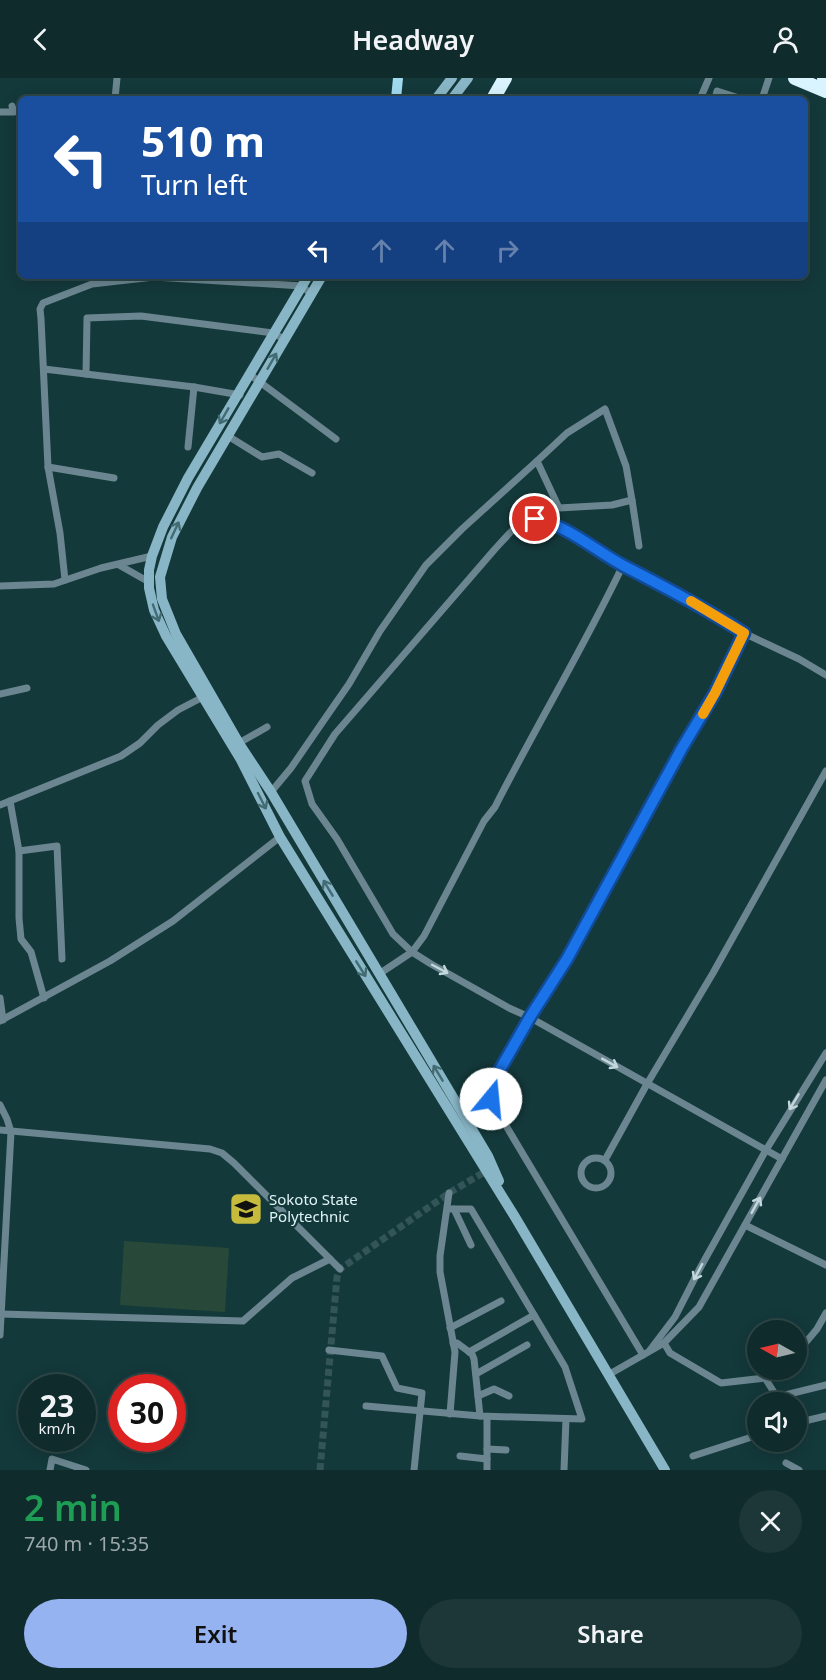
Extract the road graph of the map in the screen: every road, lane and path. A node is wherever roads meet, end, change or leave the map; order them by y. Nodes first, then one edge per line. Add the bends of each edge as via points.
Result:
1 (117, 78) edge
2 (398, 78) edge
3 (452, 78) edge
4 (468, 78) edge
5 (505, 78) edge
6 (709, 78) edge
7 (769, 78) edge
8 (795, 78) edge
9 (826, 91) edge
10 (115, 96) edge
11 (396, 96) edge
12 (438, 96) edge
13 (454, 96) edge
14 (495, 96) edge
15 (701, 96) edge
16 (716, 96) edge
17 (733, 96) edge
18 (763, 96) edge
19 (12, 106) dead end
20 (0, 112) edge
21 (112, 279) edge
22 (195, 279) edge
23 (306, 279) edge
24 (320, 279) edge
25 (92, 280) edge
26 (302, 286) junction
27 (311, 294) junction
28 (273, 333) junction
29 (284, 339) junction
30 (44, 369) junction
31 (86, 374) junction
32 (249, 374) junction
33 (260, 382) junction
34 (194, 387) junction
35 (238, 393) junction
36 (248, 401) junction
37 (228, 436) junction
38 (336, 439) dead end
39 (188, 447) dead end
40 (537, 461) junction
41 (48, 467) junction
42 (312, 473) dead end
43 (114, 478) dead end
44 (632, 500) junction
45 (639, 546) dead end
46 (152, 556) junction
47 (118, 565) junction
48 (623, 565) junction
49 (65, 580) junction
50 (149, 582) junction
51 (0, 586) edge
52 (744, 633) junction
53 (826, 675) edge
54 (27, 688) dead end
55 (0, 694) edge
56 (203, 697) junction
57 (267, 727) dead end
58 (239, 743) junction
59 (826, 771) edge
60 (271, 792) junction
61 (10, 801) junction
62 (0, 805) edge
63 (280, 837) junction
64 (19, 851) junction
65 (412, 952) junction
66 (62, 959) dead end
67 (379, 974) junction
68 (0, 998) edge
69 (44, 998) junction
70 (530, 1017) junction
71 (2, 1020) edge
72 (826, 1053) edge
73 (826, 1080) edge
74 (647, 1084) junction
75 (0, 1105) edge
76 (0, 1130) edge
77 (11, 1132) junction
78 (766, 1150) junction
79 (782, 1159) junction
80 (605, 1160) junction
81 (449, 1193) dead end
82 (451, 1209) junction
83 (515, 1217) junction
84 (744, 1225) junction
85 (471, 1245) dead end
86 (330, 1259) junction
87 (826, 1265) edge
88 (340, 1269) dead end
89 (501, 1301) dead end
90 (826, 1313) edge
91 (1, 1314) edge
92 (534, 1315) junction
93 (450, 1328) junction
94 (0, 1335) edge
95 (807, 1340) edge
96 (453, 1343) junction
97 (664, 1344) junction
98 (527, 1345) dead end
99 (329, 1350) dead end
100 (469, 1352) junction
101 (646, 1353) junction
102 (476, 1374) junction
103 (608, 1375) junction
104 (747, 1380) edge
105 (766, 1380) edge
106 (826, 1384) edge
107 (478, 1396) junction
108 (508, 1396) dead end
109 (366, 1406) dead end
110 (420, 1412) junction
111 (450, 1414) junction
112 (826, 1416) edge
113 (484, 1417) junction
114 (566, 1419) junction
115 (807, 1420) edge
116 (747, 1439) edge
117 (487, 1449) junction
118 (506, 1450) dead end
119 (460, 1456) dead end
120 (693, 1456) dead end
121 (487, 1459) junction
122 (786, 1463) dead end
123 (50, 1470) edge
124 (86, 1470) edge
125 (414, 1470) edge
126 (487, 1470) edge
127 (564, 1470) edge
128 (665, 1470) edge
129 (799, 1470) edge

1 - 10 street
2 - 11 main road
3 - 12 street
4 - 13 street
5 - 14 highway
6 - 15 street
7 - 18 street
8 - 9 highway
16 - 17 street via 717,91
19 - 20 street via 14,112
21 - 25 street
22 - 26 street
23 - 26 street
24 - 27 street
25 - 30 street via 43,303 40,309
26 - 27 street
26 - 28 street
27 - 29 street
28 - 29 street
28 - 31 street via 141,316 87,318
28 - 32 street
33 -> 29 street
30 - 31 street
30 - 41 street
31 - 34 street
32 - 33 street
32 - 35 street
33 - 36 street
33 - 38 street
34 - 35 street
34 - 39 street
35 - 36 street
35 -> 46 street via 173,506
36 - 37 street
37 - 42 street via 262,457 279,454
58 -> 37 street via 176,634 160,589 162,565 172,537
40 - 44 street via 559,508
40 - 44 street via 567,433 605,409 626,466
40 - 60 street via 426,566 380,631 349,684
41 - 43 street
41 - 49 street
44 - 45 street
46 - 47 street
46 - 50 street
47 - 49 street
47 - 50 street
48 - 52 street
48 - 65 street via 495,807
48 - 65 street via 545,521 535,519 514,528 335,734 307,775 305,786 312,804 393,934
49 - 51 street
50 -> 56 street via 159,621
52 - 53 street
52 - 70 street via 715,693 567,959
54 - 55 street
56 - 61 street via 178,710 121,756
56 -> 63 street
57 - 58 street
58 - 60 street
59 - 74 street
67 -> 60 street
61 - 62 street
61 - 64 street
63 - 69 street via 173,921
63 -> 83 street
64 - 66 street via 57,846
64 - 69 street via 21,939 32,952
65 - 67 street
65 -> 70 street
83 -> 67 street via 488,1156
68 - 71 street
69 - 71 street
70 -> 74 street
70 - 101 street via 494,1080 491,1099
72 -> 78 street
73 - 79 street
74 - 78 street
74 - 80 street
75 - 77 street
76 - 77 street
77 - 86 street via 222,1153
77 - 91 street
78 - 79 street
78 -> 101 street via 675,1317
84 -> 79 street
80 - 80 street via 585,1162 581,1173 586,1184 597,1188 608,1183 611,1172
81 - 82 street
82 - 85 street
82 - 92 street via 471,1209
82 - 93 street via 440,1272
83 - 103 street
84 - 87 street
84 - 97 street via 699,1308
86 - 88 street
86 - 91 street via 292,1278 243,1321
89 - 93 street
90 - 95 street
91 - 94 street
92 - 100 street
92 - 114 street via 565,1367 582,1419
93 - 96 street
96 - 100 street
96 - 111 street
97 - 101 street
97 - 104 street via 670,1353 721,1383
98 - 102 street
99 - 110 street via 382,1356 397,1388 422,1393
100 - 102 street
101 - 103 street
102 - 107 street
103 - 128 street
105 - 106 street via 777,1397
107 - 108 street via 494,1389
107 - 113 street
109 - 110 street
110 - 111 street
110 - 125 street
111 - 113 street
112 - 115 street
113 - 114 street
113 - 117 street
114 - 127 street
116 - 120 street
117 - 118 street
117 - 121 street
119 - 121 street
121 - 126 street
122 - 129 street
123 - 124 street via 52,1459

